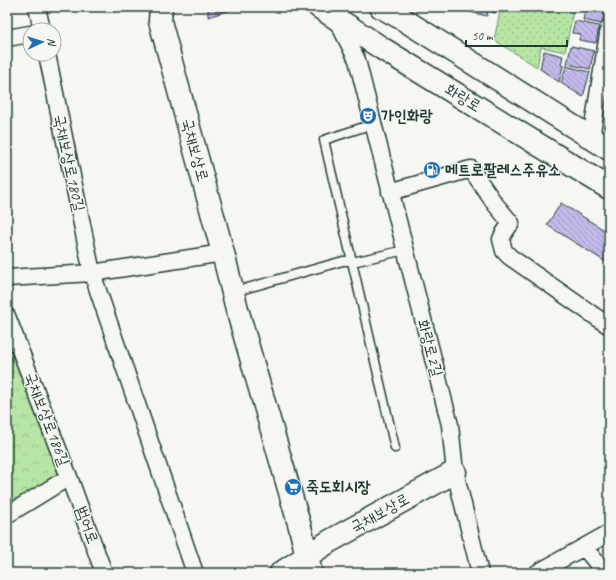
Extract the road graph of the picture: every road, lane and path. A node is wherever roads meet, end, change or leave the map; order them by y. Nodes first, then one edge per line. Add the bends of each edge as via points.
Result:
1 (37, 7) edge
2 (319, 7) edge
3 (381, 7) edge
4 (161, 10) edge
5 (337, 18) junction
6 (40, 22) edge
7 (609, 28) edge
8 (22, 35) edge
9 (7, 38) edge
10 (49, 62) edge
11 (373, 124) junction
12 (600, 144) edge
13 (609, 188) edge
14 (390, 192) junction
15 (405, 250) junction
16 (223, 253) junction
17 (351, 261) junction
18 (92, 273) junction
19 (7, 278) edge
20 (233, 292) junction
21 (7, 316) edge
22 (609, 326) edge
23 (395, 448) dead end
24 (455, 472) junction
25 (69, 477) junction
26 (7, 515) edge
27 (609, 533) edge
28 (584, 547) junction
29 (309, 565) edge
30 (104, 573) edge
31 (195, 573) edge
32 (281, 573) edge
33 (480, 573) edge
34 (537, 573) edge
35 (605, 573) edge

1 - 6 street
2 - 5 main road, 화랑로
3 - 12 main road
4 - 16 main road, 국채보상로
5 - 11 street, 화랑로2길 via 357,60
5 - 13 main road, 화랑로
7 - 12 street
8 - 9 street
10 - 18 street, 국채보상로180길
11 - 14 street, 화랑로2길
11 - 17 lane via 324,140
14 - 15 street, 화랑로2길
14 - 22 street via 471,170 511,223 501,239 504,250 510,257
15 - 17 lane
15 - 24 street, 화랑로2길 via 450,425
16 - 18 street
16 - 20 main road, 국채보상로
17 - 20 lane via 343,261
17 - 23 lane
18 - 19 street
18 - 31 street, 국채보상로180길
20 - 29 main road, 국채보상로
21 - 25 street, 국채보상로186길
24 - 29 main road, 국채보상로 via 330,541
24 - 33 street, 화랑로2길
25 - 26 street, 국채보상로186길
25 - 30 street, 범어로
27 - 28 street
28 - 34 street
28 - 35 street
29 - 32 main road

